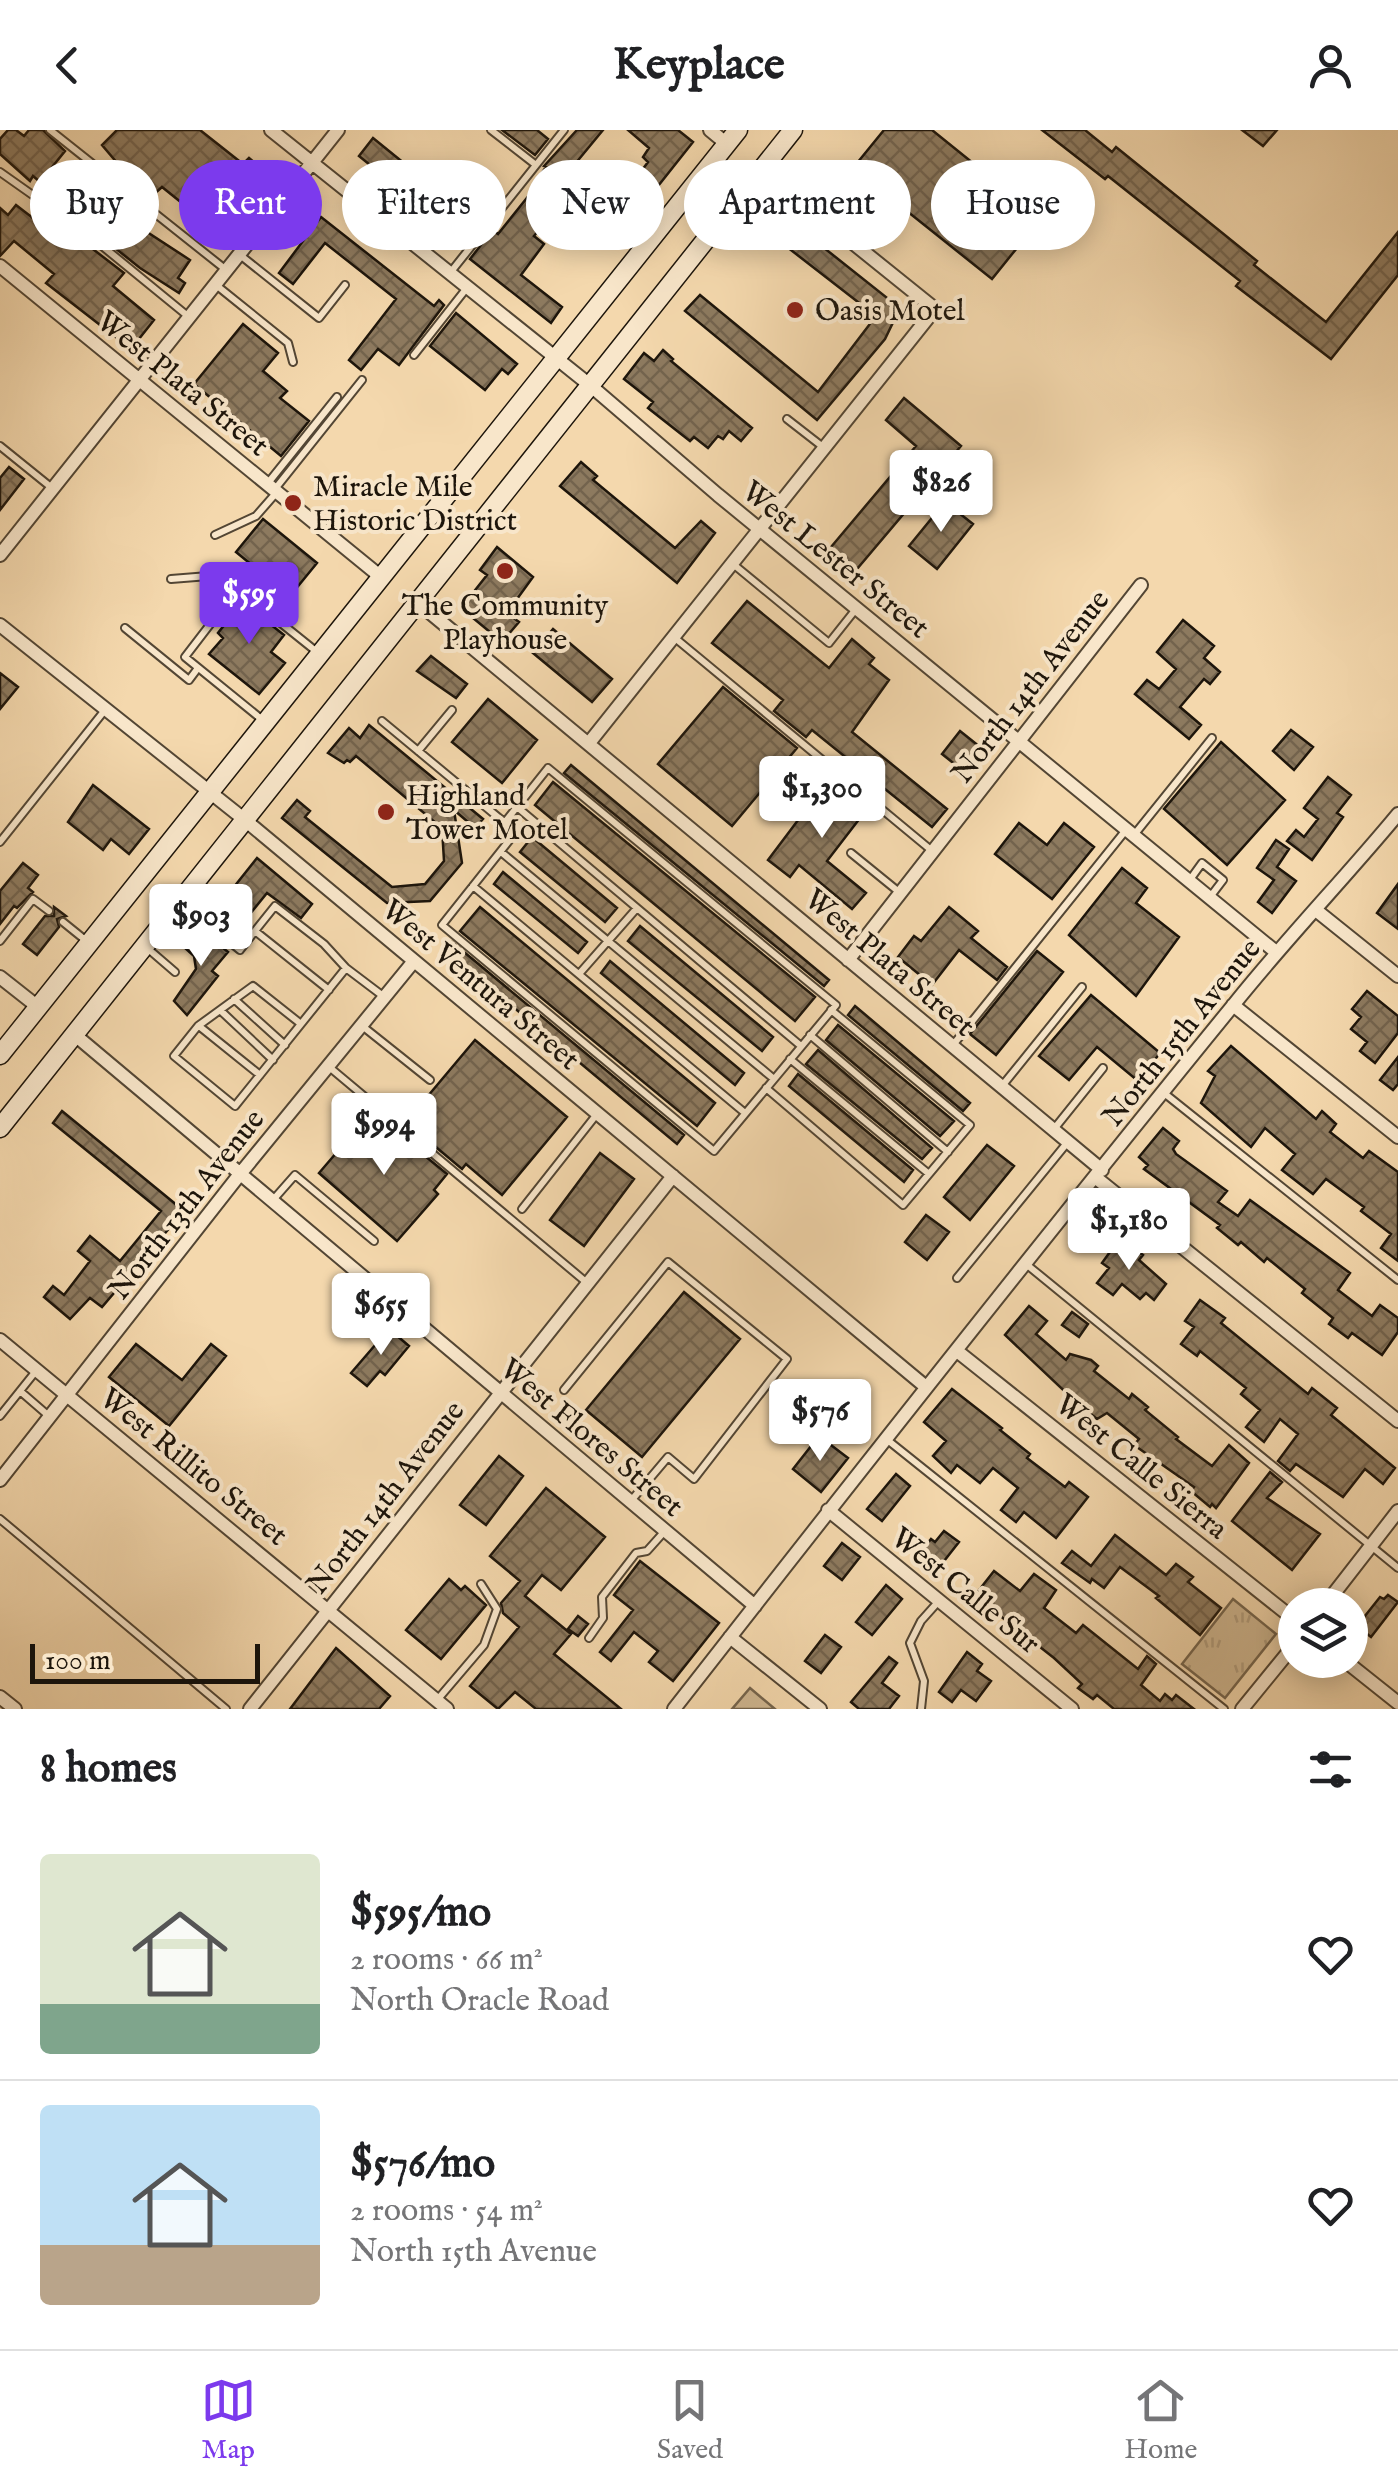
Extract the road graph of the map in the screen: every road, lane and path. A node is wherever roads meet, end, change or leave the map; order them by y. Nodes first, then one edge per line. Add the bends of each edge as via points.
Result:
1 (50, 130) edge
2 (271, 130) edge
3 (338, 130) edge
4 (492, 130) edge
5 (564, 130) edge
6 (710, 130) edge
7 (793, 130) edge
8 (732, 137) edge
9 (310, 160) edge
10 (315, 160) edge
11 (530, 160) edge
12 (540, 160) edge
13 (769, 160) edge
14 (322, 169) edge
15 (0, 172) edge
16 (526, 178) edge
17 (342, 186) edge
18 (242, 250) edge
19 (420, 250) edge
20 (698, 250) edge
21 (863, 250) edge
22 (239, 254) junction
23 (0, 266) edge
24 (226, 270) junction
25 (449, 274) junction
26 (215, 284) junction
27 (345, 285) dead end
28 (468, 288) junction
29 (189, 317) junction
30 (414, 354) dead end
31 (558, 359) junction
32 (293, 362) dead end
33 (140, 380) junction
34 (362, 380) dead end
35 (591, 386) junction
36 (337, 398) dead end
37 (787, 419) dead end
38 (0, 446) edge
39 (824, 448) junction
40 (273, 488) junction
41 (53, 489) junction
42 (760, 529) junction
43 (214, 535) dead end
44 (0, 555) edge
45 (732, 563) junction
46 (381, 577) junction
47 (171, 579) dead end
48 (1141, 585) dead end
49 (238, 588) junction
50 (416, 601) junction
51 (857, 608) junction
52 (0, 624) edge
53 (125, 628) dead end
54 (674, 637) junction
55 (320, 654) junction
56 (198, 668) junction
57 (106, 709) junction
58 (452, 710) dead end
59 (382, 721) dead end
60 (266, 722) junction
61 (1212, 738) dead end
62 (1018, 742) junction
63 (589, 743) junction
64 (418, 751) junction
65 (210, 792) junction
66 (517, 807) junction
67 (1398, 814) edge
68 (245, 820) junction
69 (504, 822) junction
70 (1129, 833) junction
71 (0, 842) edge
72 (932, 851) junction
73 (500, 852) junction
74 (851, 853) dead end
75 (1188, 881) junction
76 (473, 886) junction
77 (900, 893) junction
78 (1210, 898) junction
79 (180, 902) junction
80 (636, 908) junction
81 (49, 911) dead end
82 (1316, 911) junction
83 (63, 922) dead end
84 (256, 931) junction
85 (0, 940) edge
86 (608, 941) junction
87 (89, 942) junction
88 (145, 946) junction
89 (1276, 952) junction
90 (848, 960) junction
91 (414, 961) junction
92 (346, 968) junction
93 (175, 972) dead end
94 (579, 974) junction
95 (1398, 976) edge
96 (0, 977) edge
97 (1082, 987) dead end
98 (329, 990) junction
99 (384, 997) junction
100 (234, 1000) junction
101 (1233, 1005) junction
102 (38, 1007) junction
103 (220, 1010) junction
104 (832, 1010) junction
105 (301, 1024) junction
106 (362, 1025) junction
107 (198, 1026) junction
108 (75, 1035) junction
109 (810, 1036) junction
110 (285, 1044) junction
111 (801, 1046) junction
112 (952, 1046) junction
113 (0, 1055) edge
114 (790, 1059) junction
115 (272, 1060) junction
116 (328, 1066) junction
117 (1103, 1068) dead end
118 (260, 1075) junction
119 (774, 1078) junction
120 (430, 1080) dead end
121 (1002, 1087) junction
122 (766, 1088) junction
123 (1164, 1093) junction
124 (746, 1113) junction
125 (597, 1114) junction
126 (0, 1128) edge
127 (1053, 1130) junction
128 (1398, 1137) edge
129 (1068, 1142) junction
130 (948, 1152) junction
131 (1098, 1173) junction
132 (240, 1174) junction
133 (929, 1174) junction
134 (673, 1176) junction
135 (272, 1201) junction
136 (522, 1209) dead end
137 (374, 1241) dead end
138 (1026, 1264) junction
139 (957, 1278) dead end
140 (1398, 1280) edge
141 (586, 1283) junction
142 (0, 1340) edge
143 (958, 1352) junction
144 (37, 1370) junction
145 (926, 1387) junction
146 (564, 1390) dead end
147 (20, 1392) junction
148 (499, 1392) junction
149 (68, 1396) junction
150 (0, 1416) edge
151 (51, 1418) junction
152 (1398, 1421) edge
153 (885, 1438) junction
154 (0, 1480) edge
155 (630, 1502) junction
156 (828, 1510) junction
157 (1398, 1511) edge
158 (0, 1519) edge
159 (665, 1531) junction
160 (1370, 1545) junction
161 (1398, 1568) edge
162 (482, 1584) dead end
163 (1338, 1588) edge
164 (939, 1601) junction
165 (755, 1606) junction
166 (1278, 1606) edge
167 (329, 1608) junction
168 (730, 1637) junction
169 (588, 1638) dead end
170 (1278, 1665) edge
171 (1367, 1678) edge
172 (0, 1696) edge
173 (1398, 1703) edge
174 (442, 1704) edge
175 (15, 1709) edge
176 (226, 1709) edge
177 (250, 1709) edge
178 (674, 1709) edge
179 (820, 1709) edge
180 (921, 1709) edge
181 (1072, 1709) edge
182 (1224, 1709) edge
183 (1242, 1709) edge

1 - 24 lane
2 - 9 street, West Lester Street
3 - 10 street
4 - 11 lane
5 - 12 lane
6 - 8 street
7 - 13 main road
8 - 31 main road
14 - 17 street, West Lester Street
15 - 29 lane
16 - 25 lane
18 - 22 street
19 - 25 street, West Lester Street
20 - 35 main road
21 - 39 street via 936,309
22 - 24 street
22 - 27 lane via 319,318
23 - 33 street, West Plata Street
24 - 26 street
25 - 28 street, West Lester Street
26 - 29 street
26 - 32 lane via 288,343
28 - 30 lane
28 - 31 street, West Lester Street
29 - 33 street
31 - 35 street, West Lester Street
31 - 46 main road
33 - 40 street, West Plata Street
33 - 41 street
34 - 40 lane
35 - 42 street, West Lester Street
35 - 50 main road
36 - 40 lane
37 - 39 lane
38 - 41 lane
39 - 42 street
40 - 43 lane via 256,516
40 - 46 street, West Plata Street
41 - 44 street
42 - 45 street
42 - 51 street, West Lester Street
45 - 51 lane via 829,643
45 - 54 street
46 - 55 main road
47 - 49 lane via 221,574
48 - 62 street, North 14th Avenue
49 - 55 lane
49 - 56 lane via 185,657
50 - 63 street, West Plata Street
50 - 68 main road
51 - 62 street, West Lester Street
52 - 57 street, West Ventura Street
53 - 56 lane via 189,680
54 - 63 street
54 - 72 lane
55 - 60 main road
56 - 60 lane
57 - 65 street, West Ventura Street
57 - 71 lane
58 - 64 lane
59 - 64 lane
60 - 65 main road
61 - 70 lane
62 - 70 street, West Lester Street
62 - 72 street, North 14th Avenue
63 - 90 street, West Plata Street
64 - 69 lane
65 - 68 street, West Ventura Street
65 - 87 main road
66 - 69 lane
66 - 80 lane
66 - 104 lane via 548,768 836,1005
67 - 82 street, North 15th Avenue
68 - 79 main road
68 - 91 street, West Ventura Street
69 - 73 lane via 516,832
70 - 75 street, West Lester Street
70 - 112 lane
72 - 77 street, North 14th Avenue
73 - 76 lane
73 - 86 lane
74 - 77 lane
75 - 78 street, West Lester Street
75 - 78 lane via 1202,862 1223,880
76 - 94 lane
76 - 124 lane via 442,925 638,1088 714,1151
77 - 90 street, North 14th Avenue
78 - 89 street, West Lester Street
79 - 84 lane via 240,950
79 - 88 main road
80 - 86 lane
80 - 111 lane
81 - 85 lane via 33,899
82 - 89 street, North 15th Avenue
82 - 95 street
83 - 87 lane
84 - 92 lane via 275,906
84 - 98 lane
86 - 94 lane
86 - 119 lane
87 - 102 main road
88 - 93 lane
88 - 108 main road
89 - 101 street, North 15th Avenue
90 - 112 street, West Plata Street
91 - 99 street, North 13th Avenue
91 - 125 street, West Ventura Street
92 - 98 lane
92 - 99 lane
94 - 124 lane
96 - 102 street
97 - 121 lane
98 - 105 lane
99 - 106 street, North 13th Avenue
100 - 103 lane
100 - 105 lane via 252,986
100 - 110 lane
101 - 123 street, North 15th Avenue
101 - 128 street
102 - 113 main road
103 - 107 lane
103 - 115 lane
104 - 109 lane
104 - 130 lane via 970,1125
105 - 110 lane
106 - 116 street, North 13th Avenue
106 - 120 lane
107 - 118 lane
107 - 118 lane via 174,1056 235,1106
108 - 126 main road
108 - 132 street, West Flores Street
109 - 111 lane
109 - 130 lane
110 - 115 lane
111 - 114 lane
112 - 121 street, West Plata Street
114 - 119 lane
114 - 133 lane
115 - 118 lane
116 - 132 street, North 13th Avenue
116 - 141 lane
117 - 127 lane
119 - 122 lane
121 - 127 street, West Plata Street
122 - 124 lane
122 - 133 lane via 903,1205
123 - 131 street, North 15th Avenue
123 - 140 lane
125 - 134 street, West Ventura Street
125 - 136 lane
127 - 129 street, West Plata Street
129 - 131 street, West Plata Street
129 - 139 lane
130 - 133 lane
131 - 138 street, North 15th Avenue
131 - 152 street, West Plata Street
132 - 135 street, West Flores Street
132 - 149 street, North 13th Avenue
134 - 141 street, North 14th Avenue
134 - 145 street, West Ventura Street
135 - 137 lane via 295,1175
135 - 148 street, West Flores Street
138 - 143 street, North 15th Avenue
138 - 160 lane
141 - 148 street, North 14th Avenue
142 - 144 street, West Rillito Street
143 - 145 street, North 15th Avenue
143 - 166 street, West Calle Sierra
144 - 147 lane
144 - 149 street, West Rillito Street
145 - 153 street, North 15th Avenue
146 - 155 lane via 668,1262 787,1359 694,1479 668,1456
147 - 150 lane
147 - 151 lane
148 - 155 street, West Flores Street
148 - 167 street, North 14th Avenue
149 - 151 street, North 13th Avenue
149 - 167 street, West Rillito Street
151 - 154 street, North 13th Avenue
153 - 156 street, North 15th Avenue
153 - 182 lane
155 - 159 street, West Flores Street
156 - 164 street, West Calle Sur
156 - 165 street, North 15th Avenue
157 - 160 street
158 - 176 lane
159 - 165 street, West Flores Street
159 - 169 lane via 647,1551 636,1553 602,1597 603,1618
160 - 161 lane
160 - 163 street
162 - 174 lane via 497,1608 484,1645
164 - 180 lane via 910,1642 924,1681
164 - 181 street, West Calle Sur
165 - 168 street, North 15th Avenue
167 - 174 street, West Rillito Street
167 - 177 street, North 14th Avenue
168 - 178 street, North 15th Avenue
168 - 179 street
170 - 183 street
171 - 173 street
172 - 175 street

